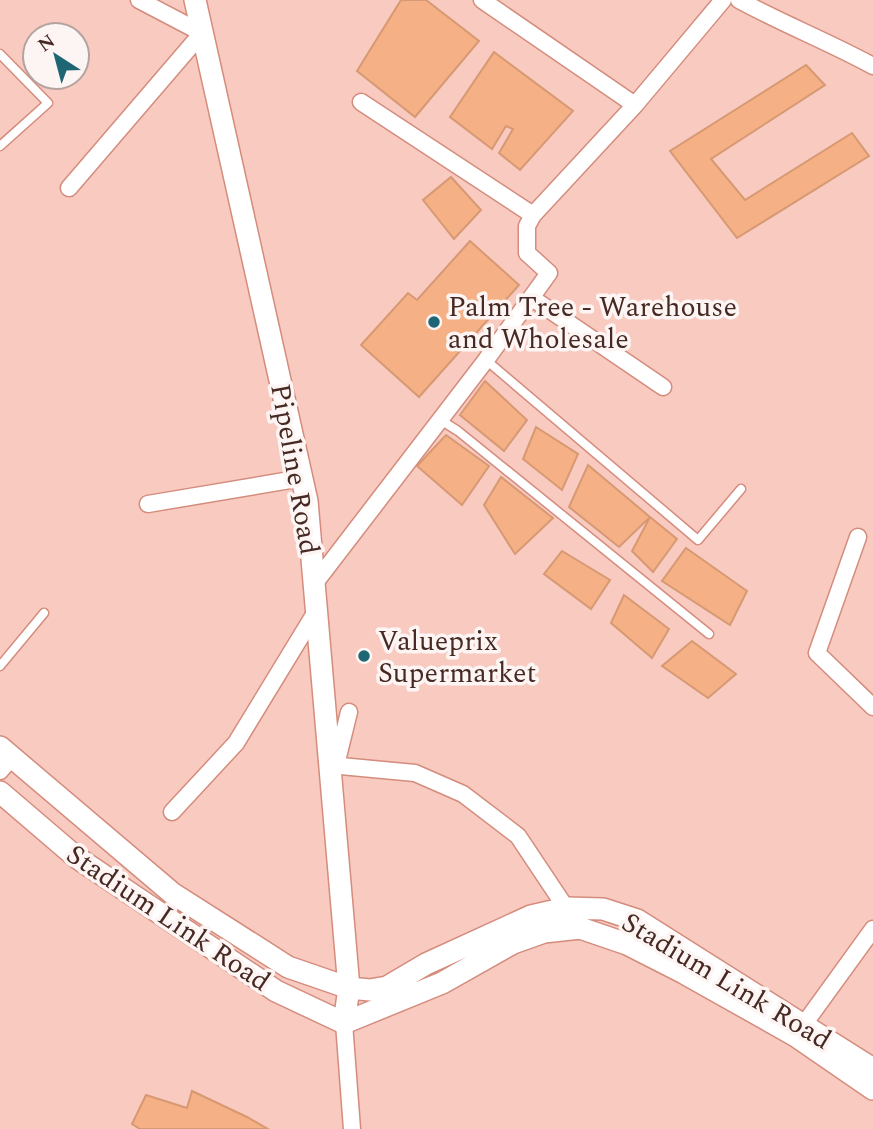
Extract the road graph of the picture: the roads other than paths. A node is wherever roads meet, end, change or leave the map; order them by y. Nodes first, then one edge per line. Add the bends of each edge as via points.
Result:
1 (139, 0) edge
2 (195, 0) edge
3 (482, 0) edge
4 (723, 0) edge
5 (739, 0) edge
6 (202, 33) junction
7 (0, 54) edge
8 (873, 66) edge
9 (361, 102) dead end
10 (635, 105) junction
11 (0, 146) edge
12 (69, 188) dead end
13 (533, 215) junction
14 (532, 298) junction
15 (486, 360) junction
16 (663, 387) dead end
17 (439, 419) junction
18 (303, 478) junction
19 (741, 489) dead end
20 (148, 504) dead end
21 (858, 537) dead end
22 (314, 583) junction
23 (317, 610) junction
24 (44, 613) dead end
25 (709, 634) dead end
26 (0, 666) edge
27 (873, 706) edge
28 (349, 712) dead end
29 (4, 758) edge
30 (333, 765) junction
31 (0, 792) edge
32 (172, 812) dead end
33 (566, 908) junction
34 (873, 929) edge
35 (349, 988) junction
36 (344, 1023) junction
37 (800, 1031) junction
38 (873, 1069) edge
39 (873, 1089) edge
40 (352, 1129) edge

1 - 6 street
2 - 6 street, Pipeline Road
3 - 10 street
4 - 10 street
5 - 8 street
6 - 12 street
6 - 18 street, Pipeline Road
7 - 11 lane via 48,103
9 - 13 street
10 - 13 street
13 - 14 street via 527,226 527,253 549,273
14 - 15 street
14 - 16 street
15 - 17 street
15 - 19 lane via 698,540
17 - 22 street
17 - 25 lane
18 - 20 street
18 - 22 street, Pipeline Road
21 - 27 street via 817,653
22 - 23 street, Pipeline Road
23 - 30 street, Pipeline Road
23 - 32 street via 236,743
24 - 26 lane
28 - 30 street
29 - 35 street, Stadium Link Road via 172,894 288,967
30 - 33 street via 415,773 463,794 518,836
30 - 35 street, Pipeline Road
31 - 36 street, Stadium Link Road via 76,857 275,990
33 - 35 street, Stadium Link Road via 531,916 387,987
33 - 37 street, Stadium Link Road via 603,909 637,920
34 - 37 street
35 - 36 street, Pipeline Road
36 - 37 street, Stadium Link Road via 442,983 513,943 544,932 580,928 627,944
36 - 40 street
37 - 38 street, Stadium Link Road
37 - 39 street, Stadium Link Road

